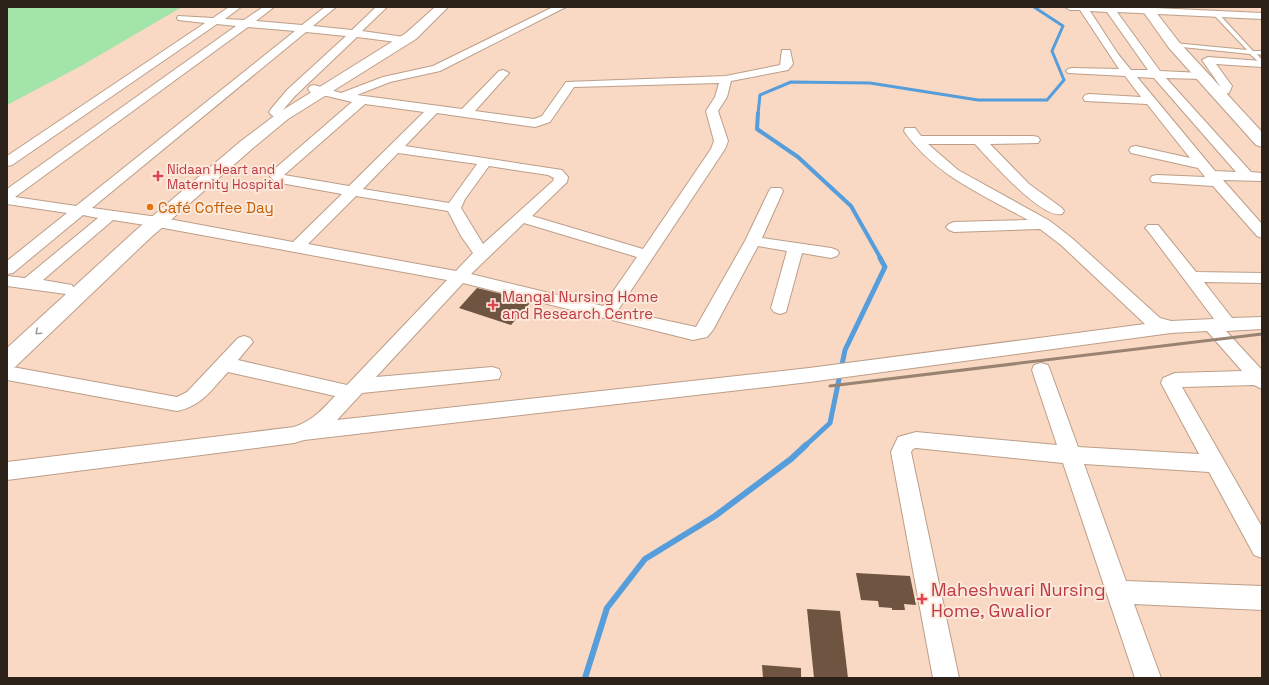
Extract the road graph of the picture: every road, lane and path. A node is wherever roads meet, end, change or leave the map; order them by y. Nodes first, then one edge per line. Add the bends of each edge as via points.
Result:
1 (236, 7) edge
2 (269, 7) edge
3 (331, 7) edge
4 (382, 7) edge
5 (435, 7) edge
6 (442, 7) edge
7 (561, 7) edge
8 (1070, 7) edge
9 (1084, 9) junction
10 (1148, 9) edge
11 (1111, 10) junction
12 (1216, 14) junction
13 (1262, 16) edge
14 (182, 18) dead end
15 (215, 21) junction
16 (246, 24) junction
17 (303, 29) junction
18 (354, 33) junction
19 (401, 40) junction
20 (1174, 44) junction
21 (786, 52) dead end
22 (1251, 52) junction
23 (1262, 53) edge
24 (1262, 64) edge
25 (1072, 71) dead end
26 (503, 73) dead end
27 (1128, 73) junction
28 (1157, 74) junction
29 (1202, 76) junction
30 (726, 79) junction
31 (317, 91) junction
32 (1217, 92) junction
33 (342, 97) junction
34 (1089, 98) dead end
35 (362, 100) junction
36 (1151, 101) junction
37 (434, 109) junction
38 (466, 113) junction
39 (279, 114) junction
40 (979, 140) junction
41 (1033, 140) dead end
42 (1262, 142) edge
43 (394, 148) junction
44 (1136, 150) dead end
45 (7, 162) edge
46 (485, 163) junction
47 (1210, 174) junction
48 (1157, 179) dead end
49 (1256, 179) edge
50 (351, 191) junction
51 (776, 191) dead end
52 (7, 196) edge
53 (7, 200) edge
54 (454, 208) junction
55 (80, 211) junction
56 (1057, 211) dead end
57 (110, 215) junction
58 (521, 217) junction
59 (152, 221) junction
60 (1045, 224) junction
61 (954, 227) dead end
62 (1153, 228) dead end
63 (1262, 233) edge
64 (753, 241) junction
65 (297, 247) junction
66 (796, 248) junction
67 (482, 253) junction
68 (831, 253) dead end
69 (647, 255) junction
70 (7, 269) edge
71 (460, 276) junction
72 (1191, 278) junction
73 (1262, 278) edge
74 (7, 281) edge
75 (28, 284) junction
76 (66, 289) junction
77 (780, 308) dead end
78 (606, 313) junction
79 (1262, 323) edge
80 (1220, 325) junction
81 (1171, 327) junction
82 (7, 342) edge
83 (244, 342) dead end
84 (7, 361) edge
85 (224, 364) junction
86 (1041, 370) dead end
87 (7, 373) edge
88 (492, 374) dead end
89 (1260, 380) edge
90 (355, 389) junction
91 (304, 432) junction
92 (1072, 455) junction
93 (1215, 464) junction
94 (7, 471) edge
95 (1262, 548) edge
96 (1119, 592) junction
97 (1262, 598) edge
98 (946, 678) edge
99 (1148, 678) edge

1 - 15 street
2 - 16 street
3 - 17 street
4 - 18 street
5 - 19 main road
6 - 19 main road
7 - 33 street via 436,69 387,79
8 - 9 street
9 - 11 street
9 - 27 street
10 - 11 street
10 - 12 street
10 - 20 main road
11 - 28 street via 1130,41
12 - 13 street
12 - 22 lane
14 - 15 street
15 - 16 street
15 - 45 street
16 - 17 street
16 - 52 street
17 - 18 street
17 - 55 street
18 - 19 street
18 - 39 street via 291,93
19 - 31 main road
20 - 22 lane
20 - 29 main road
21 - 30 street via 787,64 784,68
22 - 23 lane
22 - 24 lane
24 - 32 street via 1208,60 1226,86 1225,90
25 - 27 street
26 - 38 street
27 - 28 street
27 - 36 street
28 - 29 street
28 - 49 street
29 - 32 main road
30 - 38 street via 570,84 546,119 535,123
30 - 69 street via 721,97 712,111 721,141 718,149
31 - 33 street
31 - 39 main road
32 - 42 main road
33 - 35 street
34 - 36 street
35 - 37 street
35 - 50 street via 278,172 277,176 280,179
36 - 47 street
37 - 38 street
37 - 43 street
39 - 59 main road
40 - 41 street
40 - 56 street via 1024,188
40 - 60 street via 914,135 930,154 953,173
43 - 46 street
43 - 50 street
44 - 47 street
46 - 54 street
46 - 58 street via 548,171 561,177 560,182
47 - 48 street
47 - 49 street
47 - 63 street
50 - 54 street
50 - 65 street
51 - 64 street
53 - 55 street
54 - 67 street via 469,236
55 - 57 street
55 - 70 street
57 - 59 street
57 - 75 street
58 - 67 street
58 - 69 street
59 - 65 street
59 - 76 main road
59 -> 84 main road
60 - 61 street
60 - 81 street via 1147,318 1161,326
62 - 72 street
64 - 66 street
64 - 78 street via 701,333 680,332
65 - 71 street
66 - 68 street
66 - 77 street
67 - 71 street
69 - 78 street
71 - 78 street
71 - 90 street
72 - 73 street
72 - 80 street
74 - 75 street
75 - 76 street
76 - 82 main road
79 - 80 street
80 - 81 street
80 - 89 street
81 - 91 street via 809,375
83 - 85 street
85 - 87 street via 194,397 177,404
85 - 90 street
86 - 92 street
88 - 90 street
89 - 93 street via 1176,380 1170,383
90 - 91 street via 327,418
91 - 94 street
92 - 93 street
92 - 96 street
92 - 98 street via 948,442 916,440 905,443 901,452
93 - 95 street
96 - 97 street
96 - 99 street

